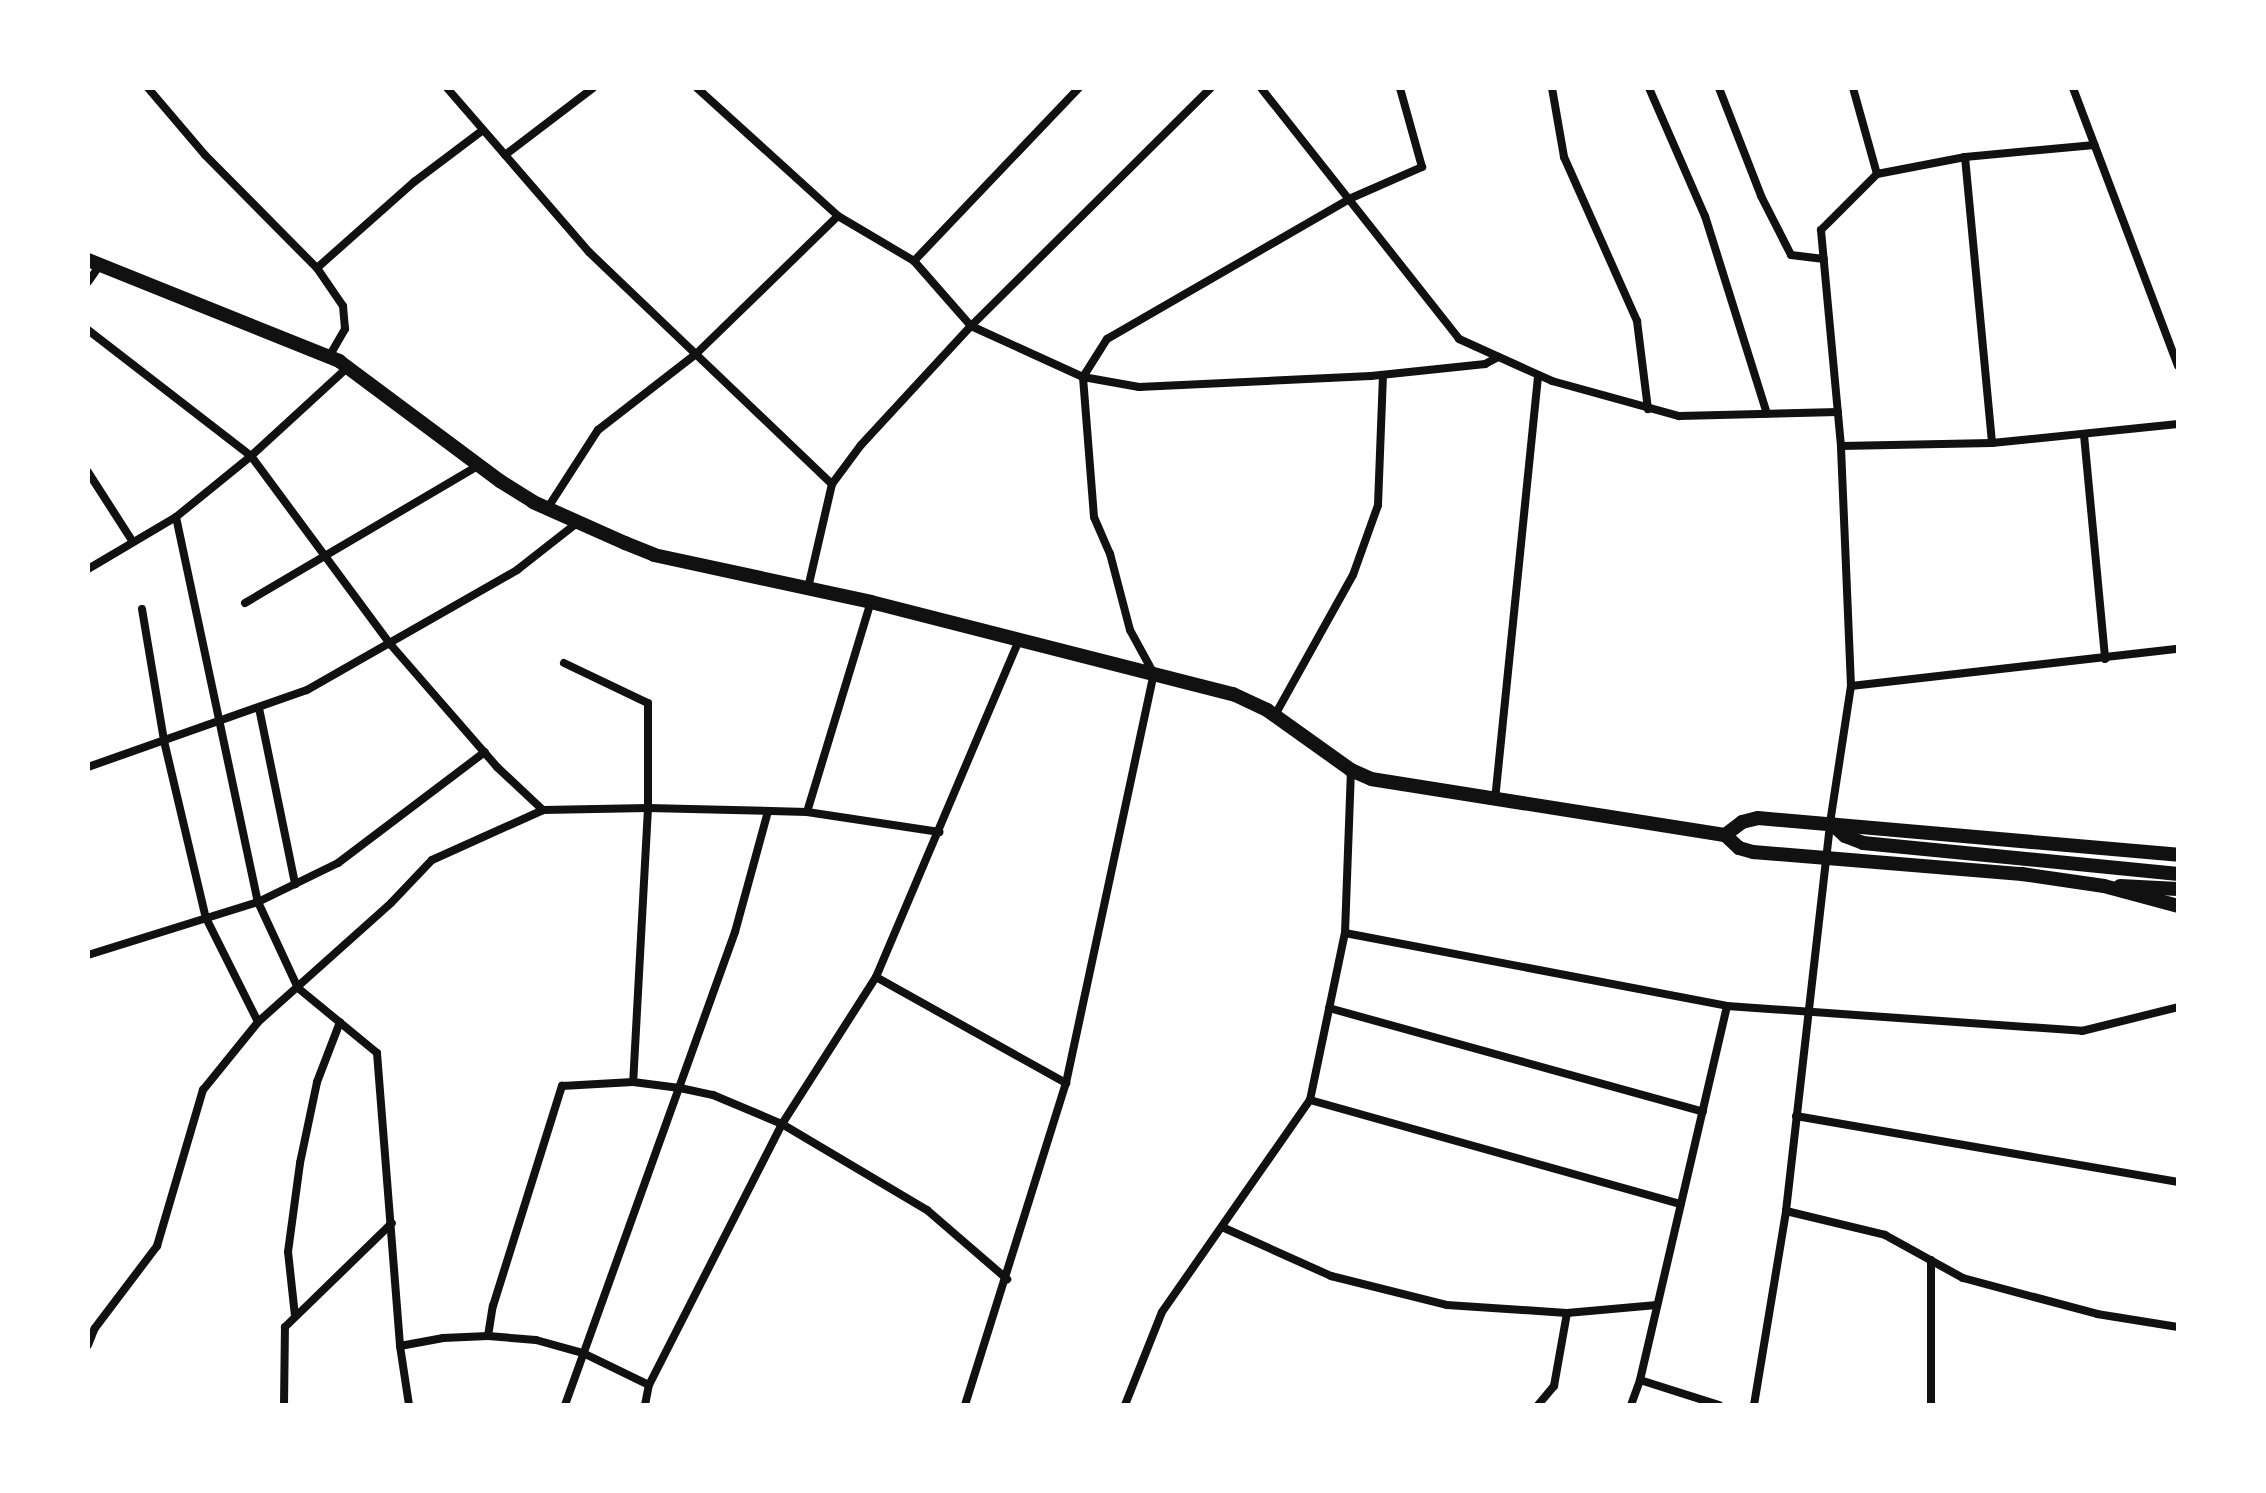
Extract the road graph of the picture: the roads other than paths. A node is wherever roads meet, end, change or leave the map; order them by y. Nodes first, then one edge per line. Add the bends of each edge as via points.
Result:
1 (148, 88) edge
2 (447, 88) edge
3 (593, 88) edge
4 (697, 88) edge
5 (1079, 88) edge
6 (1211, 88) edge
7 (1261, 88) edge
8 (1400, 88) edge
9 (1552, 88) edge
10 (1649, 88) edge
11 (1719, 88) edge
12 (1853, 88) edge
13 (2073, 88) edge
14 (483, 130) junction
15 (2094, 145) junction
16 (505, 155) junction
17 (1965, 157) junction
18 (1877, 174) junction
19 (1349, 199) junction
20 (838, 216) junction
21 (1824, 259) junction
22 (914, 261) junction
23 (94, 262) edge
24 (317, 268) junction
25 (88, 282) edge
26 (971, 326) junction
27 (88, 330) edge
28 (696, 354) junction
29 (329, 357) junction
30 (1498, 357) junction
31 (2178, 366) edge
32 (348, 367) junction
33 (1383, 375) junction
34 (1538, 375) junction
35 (1083, 377) junction
36 (1648, 409) junction
37 (1838, 412) junction
38 (1767, 414) junction
39 (2178, 424) edge
40 (2084, 435) junction
41 (1992, 443) junction
42 (1841, 446) junction
43 (251, 456) junction
44 (478, 466) junction
45 (88, 472) edge
46 (832, 484) junction
47 (547, 509) junction
48 (176, 517) junction
49 (577, 523) junction
50 (133, 542) junction
51 (325, 556) junction
52 (88, 569) edge
53 (808, 588) junction
54 (871, 602) junction
55 (245, 603) dead end
56 (142, 609) dead end
57 (1019, 640) junction
58 (391, 645) junction
59 (2178, 649) edge
60 (2105, 659) junction
61 (564, 663) dead end
62 (1154, 674) junction
63 (1851, 686) junction
64 (259, 708) junction
65 (1275, 715) junction
66 (219, 722) junction
67 (164, 741) junction
68 (485, 752) junction
69 (88, 767) edge
70 (1351, 770) junction
71 (1495, 802) junction
72 (648, 808) junction
73 (543, 810) junction
74 (768, 811) junction
75 (807, 812) junction
76 (1830, 823) junction
77 (939, 832) junction
78 (1725, 835) junction
79 (2178, 855) edge
80 (1826, 859) junction
81 (2178, 874) edge
82 (295, 884) junction
83 (2104, 886) junction
84 (2178, 889) edge
85 (258, 902) junction
86 (2178, 906) edge
87 (206, 918) junction
88 (1345, 933) junction
89 (88, 955) edge
90 (876, 977) junction
91 (296, 984) junction
92 (1727, 1006) junction
93 (2178, 1007) edge
94 (1329, 1008) junction
95 (1811, 1012) junction
96 (258, 1022) junction
97 (340, 1022) junction
98 (633, 1082) junction
99 (1066, 1083) junction
100 (680, 1088) junction
101 (1310, 1100) junction
102 (1703, 1112) junction
103 (1796, 1116) junction
104 (782, 1124) junction
105 (2178, 1182) edge
106 (1681, 1204) junction
107 (1786, 1211) junction
108 (392, 1223) junction
109 (1222, 1227) junction
110 (1931, 1260) junction
111 (1007, 1279) junction
112 (1657, 1305) junction
113 (1567, 1313) junction
114 (295, 1316) junction
115 (2178, 1327) edge
116 (488, 1336) junction
117 (88, 1345) edge
118 (400, 1346) junction
119 (583, 1353) junction
120 (1640, 1380) junction
121 (649, 1385) junction
122 (284, 1405) edge
123 (409, 1405) edge
124 (565, 1405) edge
125 (645, 1405) edge
126 (965, 1405) edge
127 (1125, 1405) edge
128 (1538, 1405) edge
129 (1631, 1405) edge
130 (1719, 1405) edge
131 (1754, 1405) edge
132 (1931, 1405) edge

1 - 24 street via 205,155
2 - 14 street
3 - 16 street
4 - 20 street
5 - 22 street
6 - 26 street
7 - 19 street
8 - 19 street via 1422,167
9 - 36 street via 1564,157 1637,321
10 - 38 street via 1705,216
11 - 21 street via 1761,196 1791,255
12 - 18 street
13 - 15 street
14 - 16 street
14 - 24 street via 414,182
15 - 17 street
15 - 31 street
16 - 28 street via 589,252
17 - 18 street
17 - 41 street
18 - 21 street via 1821,230
19 - 30 street via 1459,339
19 - 35 street via 1107,339
20 - 22 street
20 - 28 street
21 - 37 street
22 - 26 street
23 - 25 street
23 - 29 street
24 - 29 street via 343,306 345,329
26 - 35 street
26 - 46 street
27 - 43 street
28 - 46 street
28 - 47 street via 598,430
29 - 32 street
30 - 33 street via 1485,364
30 - 34 street
32 - 43 street
32 - 44 street
33 - 35 street via 1139,387
33 - 65 street via 1378,505 1353,575
34 - 36 street
34 - 71 street
35 - 62 street via 1094,517 1110,554 1130,630
36 - 38 street via 1679,416
37 - 38 street
37 - 42 street
39 - 40 street
40 - 41 street
40 - 60 street
41 - 42 street
42 - 63 street
43 - 48 street
43 - 51 street
44 - 47 street
44 - 51 street
45 - 50 street
46 - 53 street
47 - 49 street
48 - 50 street
48 - 66 street
49 - 53 street via 654,555
49 - 58 street via 517,570
50 - 52 street
51 - 55 street
51 - 58 street
53 - 54 street
54 - 57 street
54 - 75 street
56 - 67 street
57 - 62 street
57 - 77 street
58 - 64 street via 307,690
58 - 68 street
59 - 60 street
60 - 63 street
61 - 72 street via 648,703
62 - 65 street via 1233,694
62 - 99 street
63 - 76 street
64 - 66 street
64 - 82 street
65 - 70 street
66 - 67 street
66 - 85 street
67 - 69 street
67 - 87 street
68 - 73 street
68 - 82 street via 338,863
70 - 71 street via 1371,779
70 - 88 street
71 - 78 street
72 - 73 street
72 - 74 street
72 - 98 street
73 - 91 street via 432,860 391,903
74 - 75 street
74 - 100 street via 735,932
75 - 77 street
76 - 78 street via 1750,819
76 - 79 street
76 - 80 street
76 - 81 street via 1863,843
77 - 90 street
78 - 80 street via 1746,851
80 - 83 street via 2022,874
80 - 95 street
82 - 85 street
83 - 84 street
83 - 86 street
85 - 87 street
85 - 91 street
87 - 89 street
87 - 96 street
88 - 92 street
88 - 94 street
90 - 99 street
90 - 104 street
91 - 96 street
91 - 97 street
92 - 95 street
92 - 102 street
93 - 95 street via 2082,1031
94 - 101 street
94 - 102 street
95 - 103 street
96 - 117 street via 203,1090 157,1246
97 - 108 street via 377,1053
97 - 114 street via 317,1082 300,1163 288,1252
98 - 100 street
98 - 116 street via 562,1086
99 - 111 street
100 - 104 street via 713,1095
100 - 119 street
101 - 106 street
101 - 109 street
102 - 106 street
103 - 105 street
103 - 107 street
104 - 111 street via 927,1210
104 - 121 street
106 - 112 street
107 - 110 street via 1885,1235
107 - 131 street
108 - 114 street
108 - 118 street
109 - 113 street via 1331,1276 1447,1305
109 - 127 street via 1162,1312
110 - 115 street via 1963,1278 2097,1314
110 - 132 street
111 - 126 street
112 - 113 street
112 - 120 street
113 - 128 street via 1554,1386
114 - 122 street via 285,1327
116 - 118 street
116 - 119 street via 536,1340
118 - 123 street
119 - 121 street
119 - 124 street
120 - 129 street
120 - 130 street
121 - 125 street

